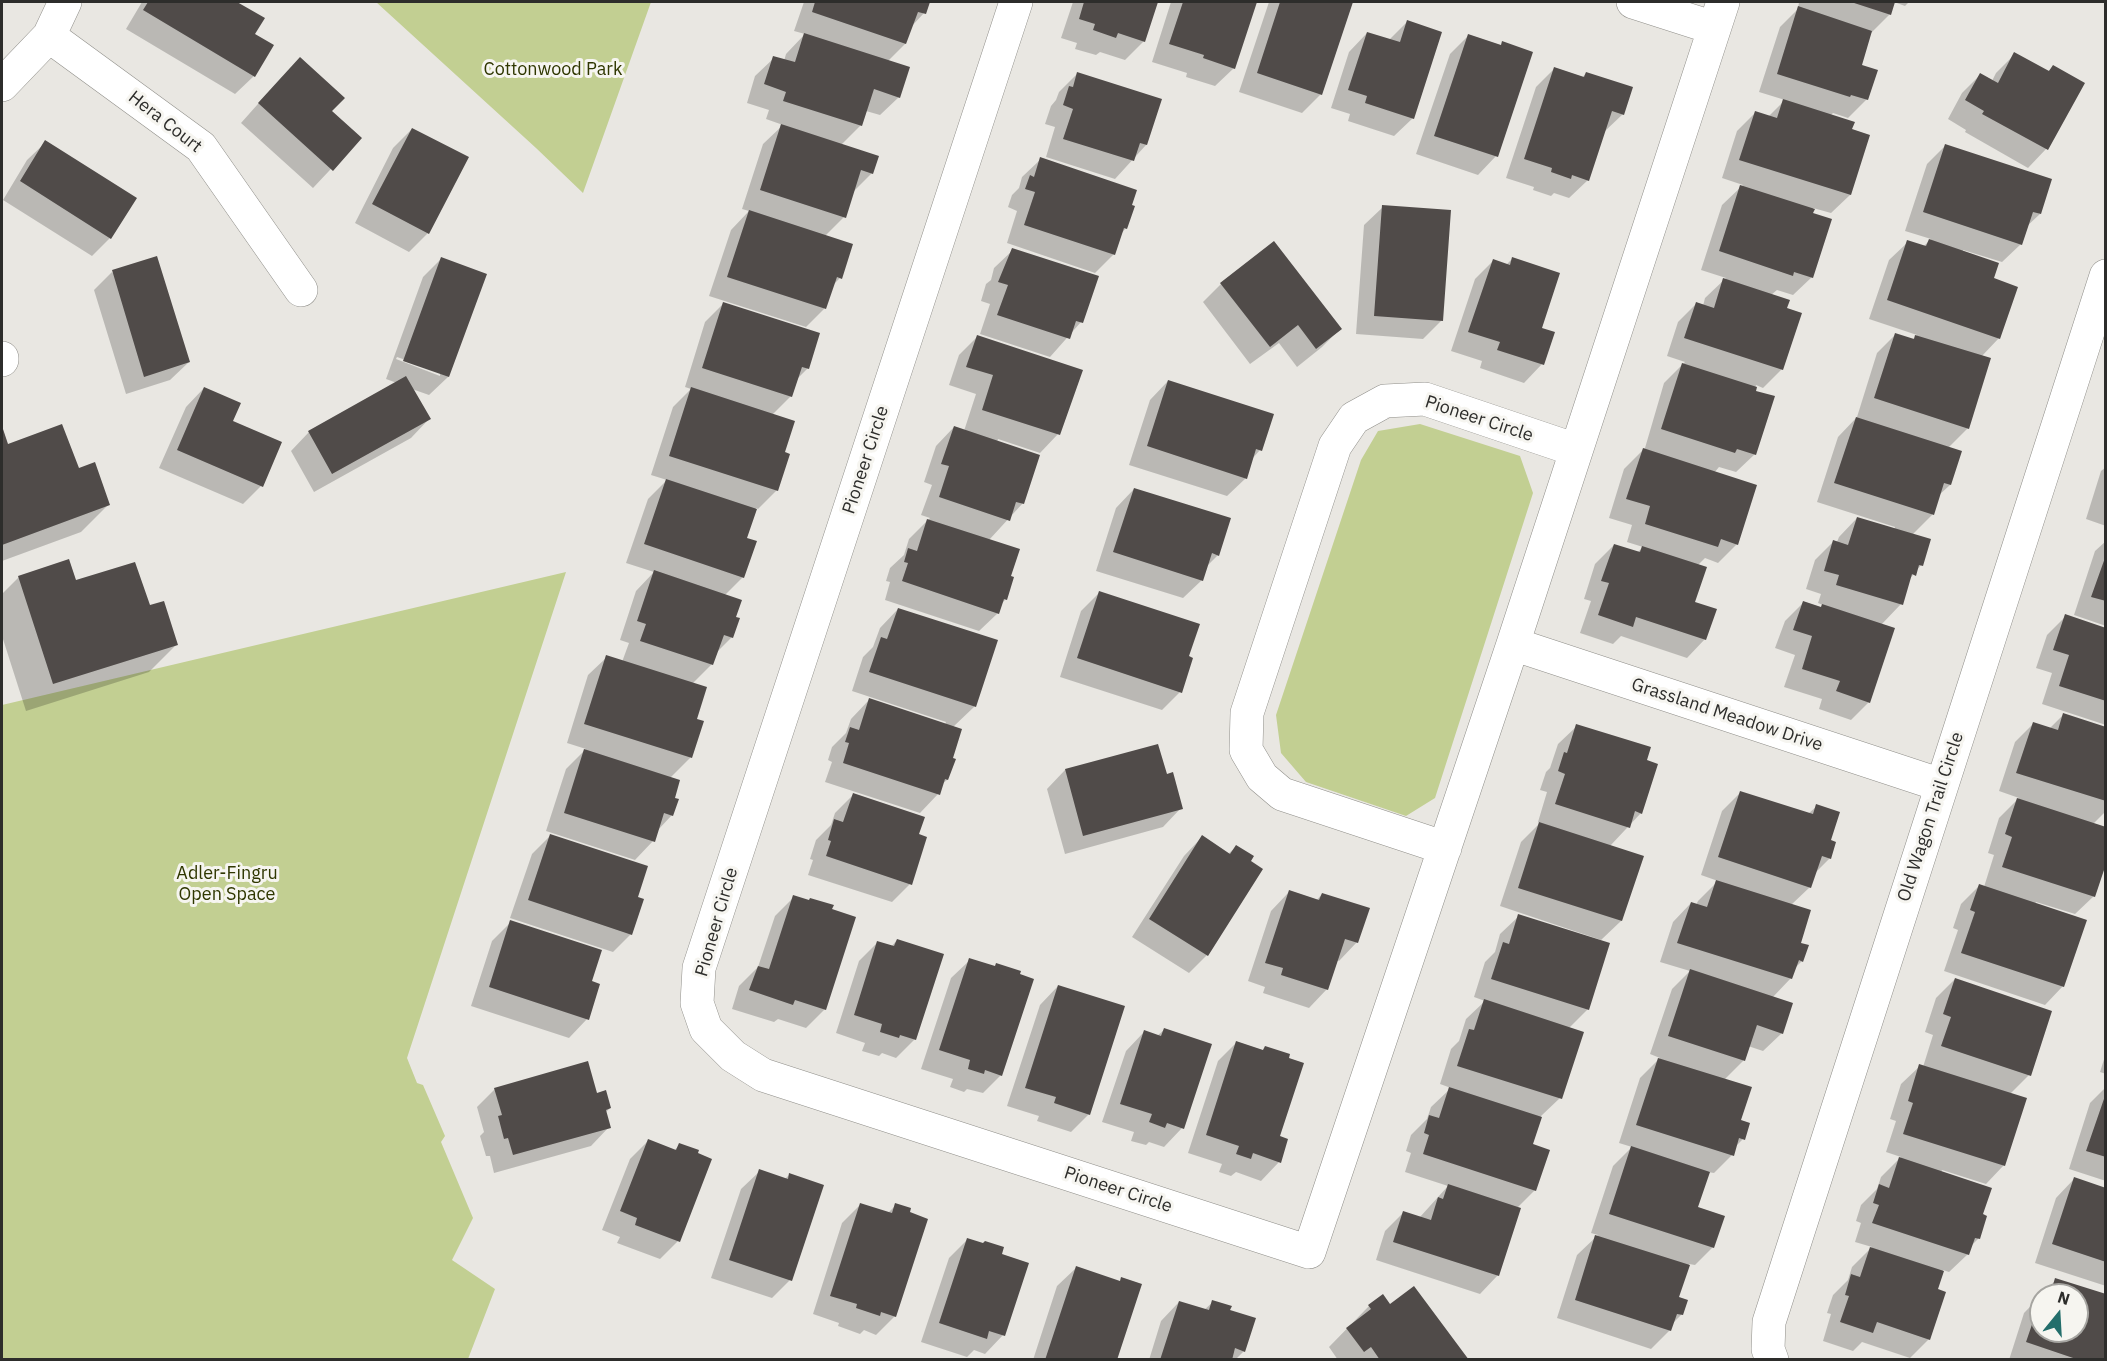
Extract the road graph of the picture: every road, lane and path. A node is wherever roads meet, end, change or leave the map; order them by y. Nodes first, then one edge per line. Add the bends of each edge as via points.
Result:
1 (64, 2) edge
2 (1016, 2) edge
3 (1633, 2) edge
4 (1719, 15) edge
5 (49, 36) junction
6 (2, 85) edge
7 (2106, 276) edge
8 (301, 290) dead end
9 (1576, 450) junction
10 (1513, 645) junction
11 (1941, 785) junction
12 (1445, 848) junction
13 (1772, 1359) edge

1 - 5 street
2 - 12 street, Pioneer Circle via 699,968 697,1003 706,1029 733,1056 763,1075 1309,1252
3 - 4 street, Pioneer Circle
4 - 9 street, Pioneer Circle
5 - 6 street
5 - 8 street, Hera Court via 201,147
7 - 11 street, Old Wagon Trail Circle
9 - 10 street, Pioneer Circle
9 - 12 street, Pioneer Circle via 1425,399 1385,400 1353,418 1335,446 1298,557 1247,713 1246,750 1262,777 1282,794
10 - 11 street, Grassland Meadow Drive
10 - 12 street, Pioneer Circle
11 - 13 street, Old Wagon Trail Circle via 1770,1322 1768,1349

